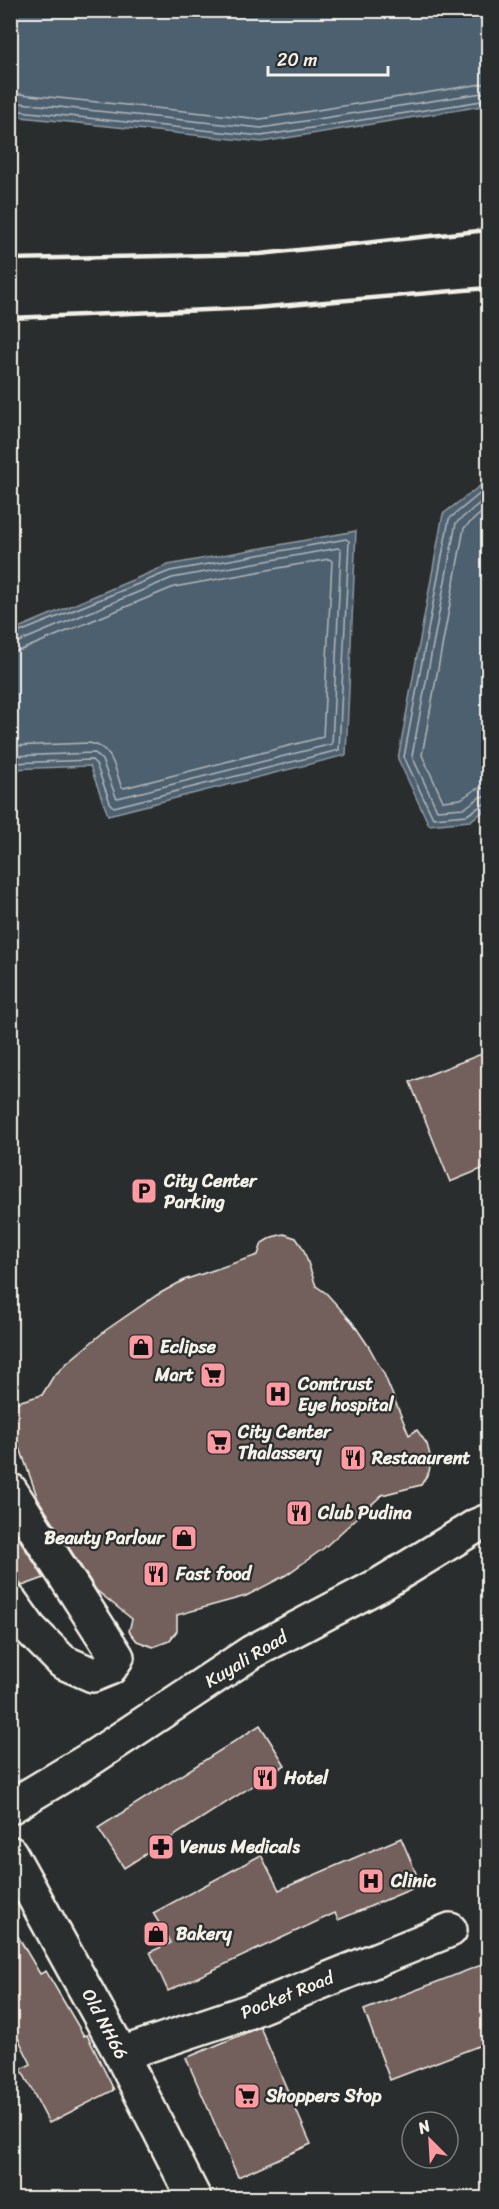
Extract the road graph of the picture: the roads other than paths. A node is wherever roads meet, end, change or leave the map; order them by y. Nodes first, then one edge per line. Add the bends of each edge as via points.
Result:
1 (10, 1490) edge
2 (489, 1521) edge
3 (10, 1601) edge
4 (10, 1807) edge
5 (10, 1853) edge
6 (450, 1930) dead end
7 (121, 2054) junction
8 (194, 2199) edge

1 - 3 main road via 117,1657 110,1668 93,1675 63,1662 30,1629
2 - 4 main road, Kuyali Road via 252,1652
5 - 7 main road, Old NH66
6 - 7 main road, Pocket Road via 247,2012
7 - 8 main road, Old NH66

